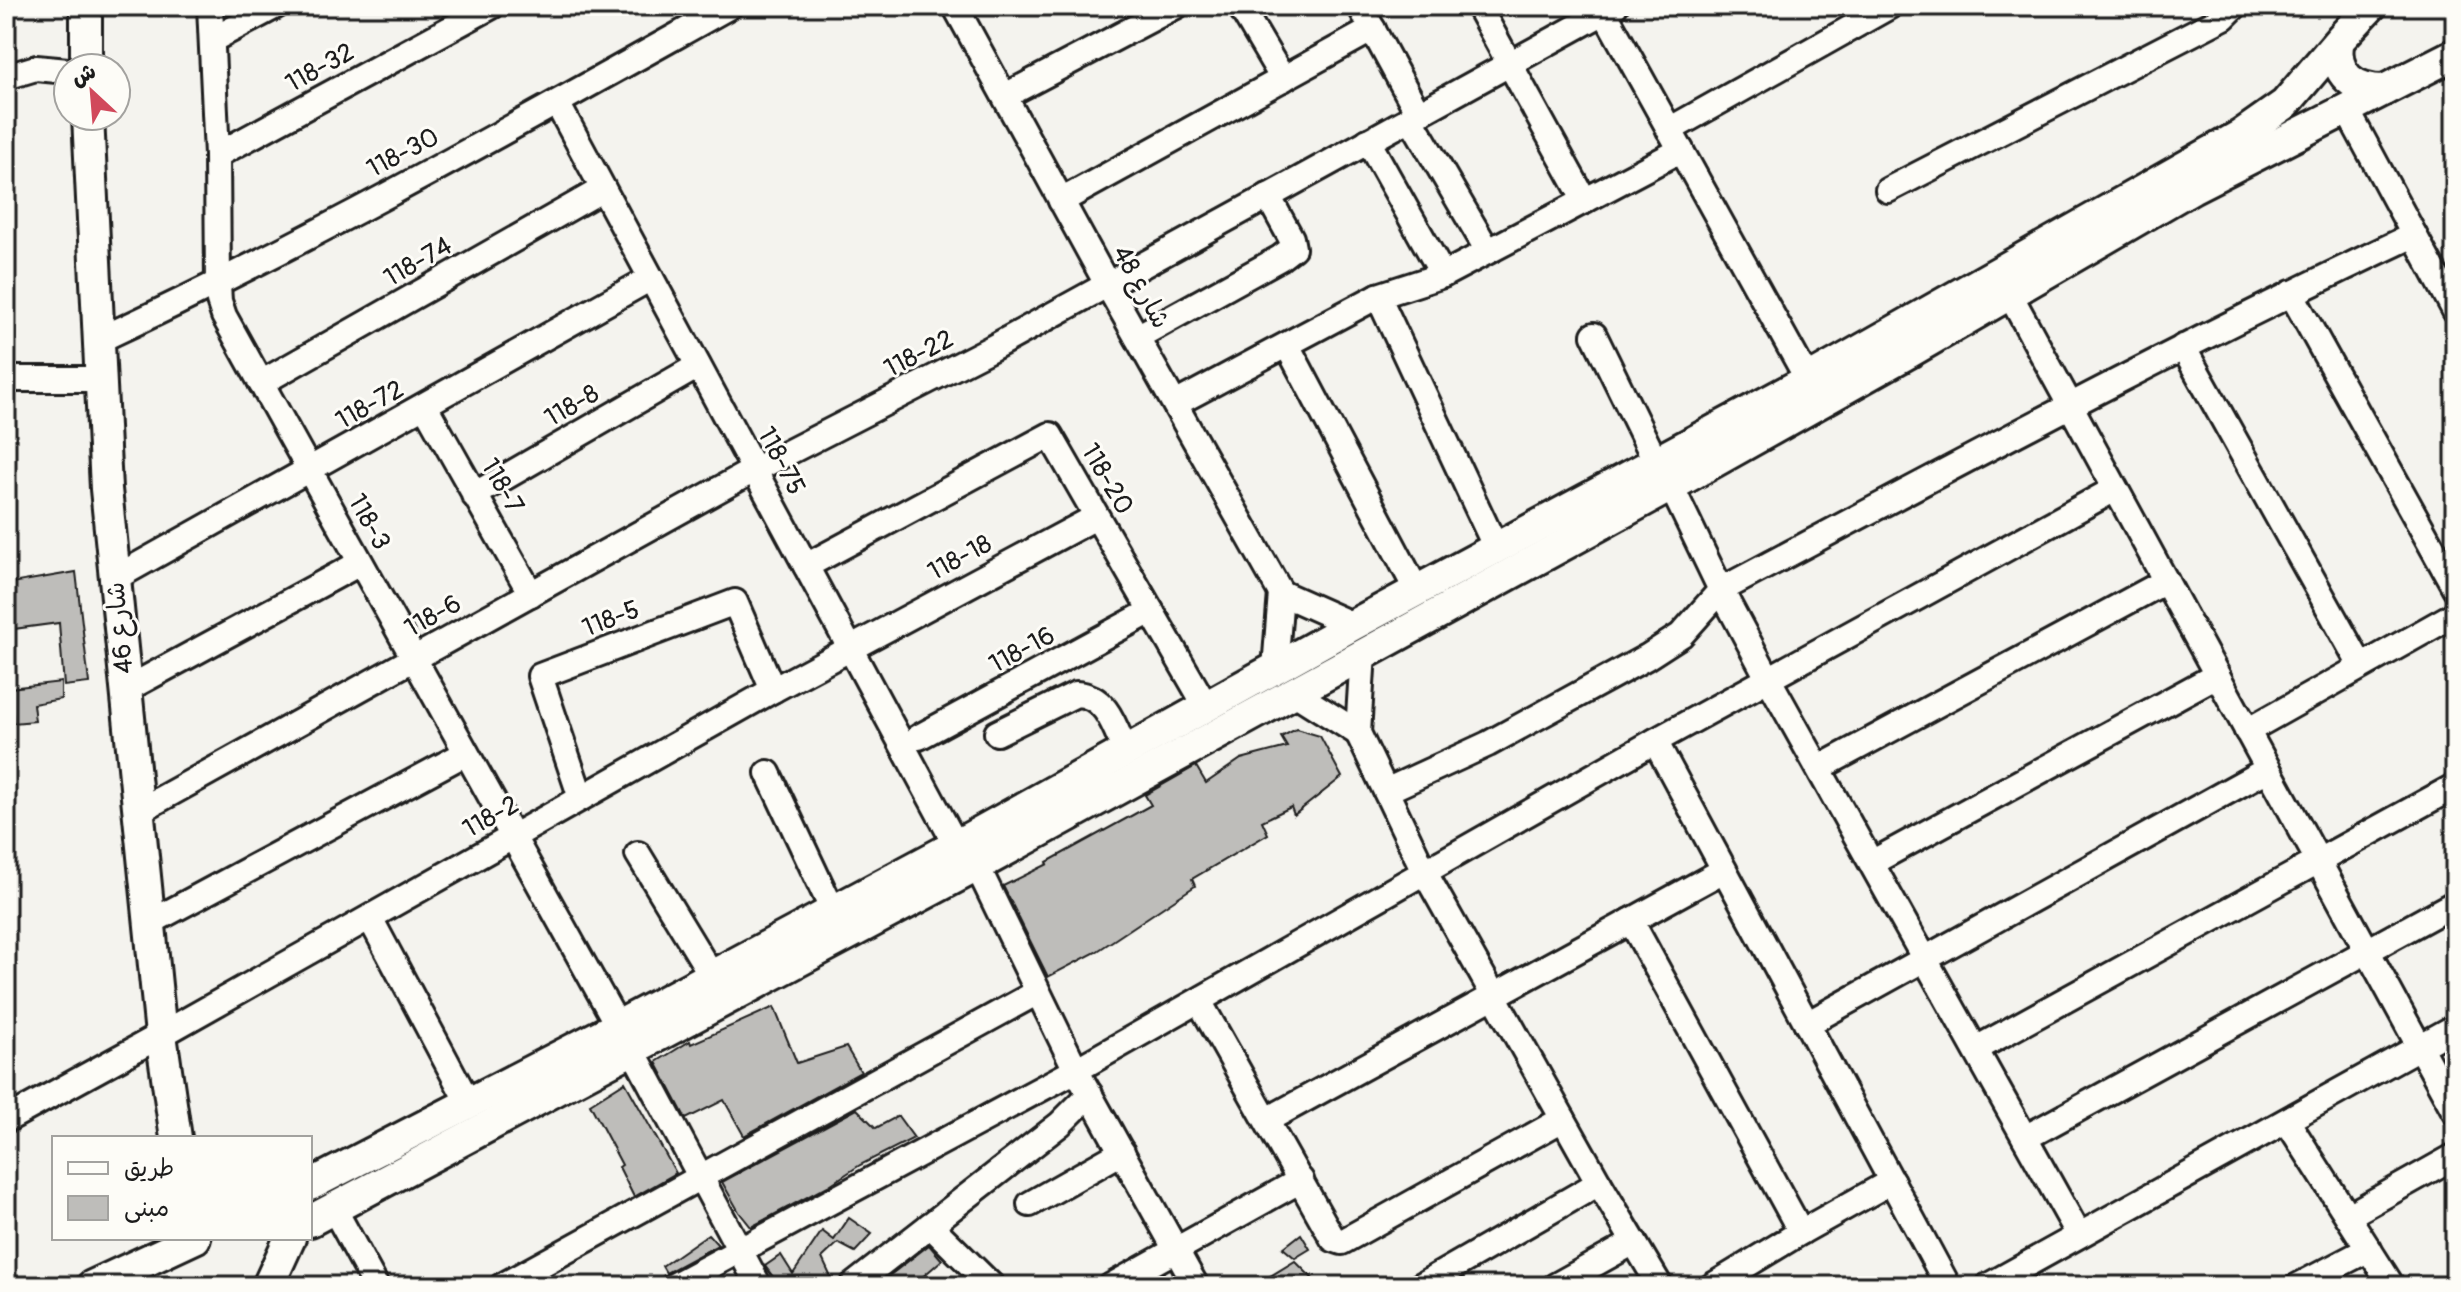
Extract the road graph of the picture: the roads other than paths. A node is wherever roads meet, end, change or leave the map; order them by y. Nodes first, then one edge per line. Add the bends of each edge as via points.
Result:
1 (86, 6) edge
2 (210, 6) edge
3 (276, 6) edge
4 (492, 6) edge
5 (730, 6) edge
6 (955, 6) edge
7 (1176, 6) edge
8 (1240, 6) edge
9 (1360, 6) edge
10 (1478, 6) edge
11 (1890, 6) edge
12 (2235, 6) edge
13 (2371, 6) edge
14 (1607, 8) edge
15 (1373, 29) junction
16 (212, 40) junction
17 (2338, 43) junction
18 (86, 52) edge
19 (2455, 54) edge
20 (1510, 64) junction
21 (52, 70) edge
22 (6, 77) edge
23 (1283, 79) junction
24 (2384, 90) junction
25 (1005, 96) junction
26 (557, 103) junction
27 (2347, 110) junction
28 (1415, 116) junction
29 (89, 132) edge
30 (1675, 140) junction
31 (1368, 141) junction
32 (217, 155) junction
33 (603, 189) junction
34 (1888, 190) dead end
35 (1268, 196) junction
36 (1061, 201) junction
37 (1585, 201) junction
38 (2414, 235) junction
39 (1488, 251) junction
40 (1443, 275) junction
41 (651, 278) junction
42 (1107, 284) junction
43 (218, 285) junction
44 (2009, 293) junction
45 (2291, 293) junction
46 (1378, 296) junction
47 (2455, 311) edge
48 (1594, 335) dead end
49 (1137, 337) junction
50 (99, 340) junction
51 (1287, 345) junction
52 (2183, 347) junction
53 (698, 366) junction
54 (6, 379) edge
55 (101, 379) junction
56 (1808, 380) junction
57 (261, 383) junction
58 (1175, 404) junction
59 (2070, 405) junction
60 (425, 406) junction
61 (754, 470) junction
62 (309, 471) junction
63 (1663, 474) junction
64 (2115, 489) junction
65 (474, 495) junction
66 (1096, 517) junction
67 (1496, 548) junction
68 (360, 563) junction
69 (806, 566) junction
70 (115, 578) junction
71 (2166, 581) junction
72 (2455, 588) edge
73 (1721, 590) junction
74 (1417, 591) junction
75 (1281, 593) junction
76 (531, 594) junction
77 (1151, 611) junction
78 (2455, 614) edge
79 (1358, 639) junction
80 (850, 648) junction
81 (414, 659) junction
82 (2361, 666) junction
83 (2217, 675) junction
84 (1284, 680) junction
85 (1769, 680) junction
86 (127, 689) junction
87 (773, 690) junction
88 (1207, 708) junction
89 (2247, 731) junction
90 (997, 733) dead end
91 (1358, 733) junction
92 (919, 737) dead end
93 (1655, 741) junction
94 (466, 753) junction
95 (1126, 753) junction
96 (1819, 768) junction
97 (2268, 769) junction
98 (768, 773) dead end
99 (2455, 786) edge
100 (1386, 791) junction
101 (581, 798) junction
102 (139, 811) junction
103 (513, 837) junction
104 (638, 854) dead end
105 (966, 856) junction
106 (2318, 861) junction
107 (1873, 862) junction
108 (1724, 870) junction
109 (1425, 873) junction
110 (2455, 903) edge
111 (833, 911) junction
112 (370, 918) junction
113 (1631, 921) junction
114 (151, 922) junction
115 (2367, 950) junction
116 (1926, 958) junction
117 (712, 976) junction
118 (1036, 993) junction
119 (1494, 995) junction
120 (1199, 1001) junction
121 (1807, 1024) junction
122 (2455, 1027) edge
123 (161, 1035) junction
124 (625, 1037) junction
125 (2419, 1046) junction
126 (1976, 1049) junction
127 (1076, 1070) junction
128 (1090, 1094) junction
129 (469, 1104) junction
130 (2455, 1112) edge
131 (1563, 1119) junction
132 (6, 1120) edge
133 (1267, 1120) junction
134 (2287, 1121) junction
135 (176, 1136) edge
136 (2025, 1138) junction
137 (1122, 1152) junction
138 (2455, 1156) edge
139 (701, 1179) junction
140 (1301, 1180) junction
141 (1892, 1181) junction
142 (1599, 1183) junction
143 (312, 1184) edge
144 (1030, 1204) dead end
145 (322, 1214) edge
146 (2348, 1216) junction
147 (930, 1225) junction
148 (1801, 1232) junction
149 (2079, 1235) junction
150 (168, 1240) edge
151 (191, 1240) edge
152 (289, 1240) edge
153 (1634, 1242) junction
154 (2369, 1249) junction
155 (739, 1250) junction
156 (1175, 1250) junction
157 (105, 1280) edge
158 (268, 1286) edge
159 (376, 1286) edge
160 (502, 1286) edge
161 (673, 1286) edge
162 (759, 1286) edge
163 (852, 1286) edge
164 (992, 1286) edge
165 (1111, 1286) edge
166 (1196, 1286) edge
167 (1420, 1286) edge
168 (1555, 1286) edge
169 (1660, 1286) edge
170 (1712, 1286) edge
171 (1948, 1286) edge
172 (1988, 1286) edge
173 (2298, 1286) edge
174 (2392, 1286) edge

1 - 18 main road
2 - 16 street, 118-3
3 - 16 street
4 - 32 street, 118-32
5 - 26 street, 118-30
6 - 25 street, شارع 48
7 - 25 street
8 - 23 street
9 - 15 street
10 - 20 street
11 - 30 street
12 - 34 street via 2224,17
13 - 17 main road
14 - 20 street, 118-22
14 - 30 street
15 - 23 street
15 - 28 street
16 - 32 street, 118-3
17 - 24 main road via 2345,78 2369,90
17 - 56 main road via 2285,104 2257,125
19 - 24 main road
20 - 28 street, 118-22
20 - 37 street
21 - 22 street via 36,68
23 - 36 street
24 - 27 main road
25 - 36 street, شارع 48
26 - 33 street, 118-75
26 - 43 street, 118-30
27 - 38 street
27 - 44 main road via 2192,188
28 - 31 street, 118-22
28 - 39 street
29 - 50 main road, شارع 46
30 - 37 street
30 - 56 street
31 - 35 street, 118-22
31 - 40 street
32 - 43 street, 118-3
33 - 41 street, 118-75
33 - 57 street, 118-74
35 - 42 street, 118-22
35 - 49 street via 1293,248
36 - 42 street, شارع 48
37 - 39 street
38 - 45 street
38 - 47 street
39 - 40 street
40 - 46 street
41 - 53 street, 118-75
41 - 60 street, 118-72
42 - 49 street, شارع 48
42 - 61 street, 118-22
43 - 50 street, 118-30
43 - 57 street, 118-3 via 224,316
44 - 59 street
44 - 63 main road
45 - 52 street
45 - 72 street
46 - 51 street
46 - 67 street
48 - 63 street
49 - 58 street, شارع 48
50 - 55 main road, شارع 46
51 - 58 street
51 - 74 street
52 - 59 street
52 - 82 street
53 - 61 street, 118-75
53 - 65 street, 118-8
54 - 55 street
55 - 70 main road, شارع 46
56 - 63 main road
57 - 62 street, 118-3
58 - 75 street, شارع 48
59 - 64 street
59 - 73 street
60 - 62 street, 118-72
60 - 65 street, 118-7
61 - 69 street, 118-75
61 - 76 street, 118-6
62 - 68 street, 118-3
62 - 70 street, 118-72
63 - 67 main road
63 - 73 street
63 - 79 main road
64 - 71 street
64 - 85 street
65 - 76 street, 118-7
66 - 69 street, 118-20 via 1050,435
66 - 77 street, 118-20
66 - 80 street, 118-18
67 - 74 main road
68 - 81 street, 118-3
68 - 86 street
69 - 80 street, 118-75
70 - 86 main road, شارع 46
71 - 83 street
71 - 96 street
73 - 85 street
73 - 100 street via 1681,635 1647,657 1488,744
74 - 79 main road
75 - 79 street
75 - 84 street
76 - 81 street, 118-6
77 - 88 street, 118-20
77 - 92 street, 118-16
78 - 82 street
79 - 84 main road
79 - 91 street
80 - 87 street, 118-2
80 - 105 street, 118-75
81 - 94 street, 118-3
81 - 102 street, 118-6
82 - 89 street
83 - 89 street
83 - 107 street
84 - 88 main road
84 - 91 street
84 - 105 main road
85 - 93 street
85 - 96 street
86 - 102 main road, شارع 46
87 - 101 street, 118-2
87 - 101 street, 118-5 via 735,602 540,676
88 - 95 main road
89 - 97 street
90 - 95 street via 1076,694 1086,694 1108,714
91 - 100 street
93 - 108 street
93 - 109 street
94 - 103 street, 118-3
94 - 114 street
95 - 105 main road
96 - 107 street
97 - 106 street
97 - 116 street
98 - 111 street
99 - 106 street
100 - 109 street
101 - 103 street, 118-2
102 - 114 main road, شارع 46
103 - 112 street, 118-2
103 - 124 street, 118-3
104 - 117 street
105 - 111 main road
105 - 118 street, 118-75
105 - 124 main road
106 - 115 street
106 - 126 street
107 - 116 street
108 - 113 street
108 - 121 street
109 - 119 street
109 - 120 street
110 - 115 street
111 - 117 main road
112 - 123 street, 118-2
112 - 129 street
113 - 119 street
113 - 148 street
114 - 123 main road, شارع 46
115 - 125 street
115 - 136 street
116 - 121 street
116 - 126 street
117 - 124 main road
118 - 127 street, 118-75
118 - 139 street
119 - 131 street
119 - 133 street
120 - 127 street
120 - 133 street
121 - 141 street
122 - 125 street
123 - 132 street, 118-2
123 - 135 main road, شارع 46
124 - 129 main road
124 - 139 street, 118-3
124 - 145 main road
125 - 130 street
125 - 134 street
126 - 136 street
127 - 128 street, 118-75
127 - 155 street
128 - 137 street, 118-75
128 - 147 street via 1060,1124
129 - 143 main road
131 - 140 street via 1342,1242 1333,1239
131 - 142 street
133 - 140 street
134 - 146 street
134 - 149 street
136 - 149 street
137 - 144 street
137 - 156 street, 118-75
138 - 146 street
139 - 155 street, 118-3
139 - 160 street
140 - 156 street
141 - 148 street
141 - 171 street
142 - 153 street
142 - 167 street
145 - 159 street
146 - 154 street
147 - 163 street
147 - 164 street
148 - 170 street
149 - 172 street
150 - 157 main road
151 - 157 main road
152 - 158 main road
153 - 168 street
153 - 169 street
154 - 173 street
154 - 174 street
155 - 161 street
155 - 162 street, 118-3
156 - 165 street
156 - 166 street, 118-75

